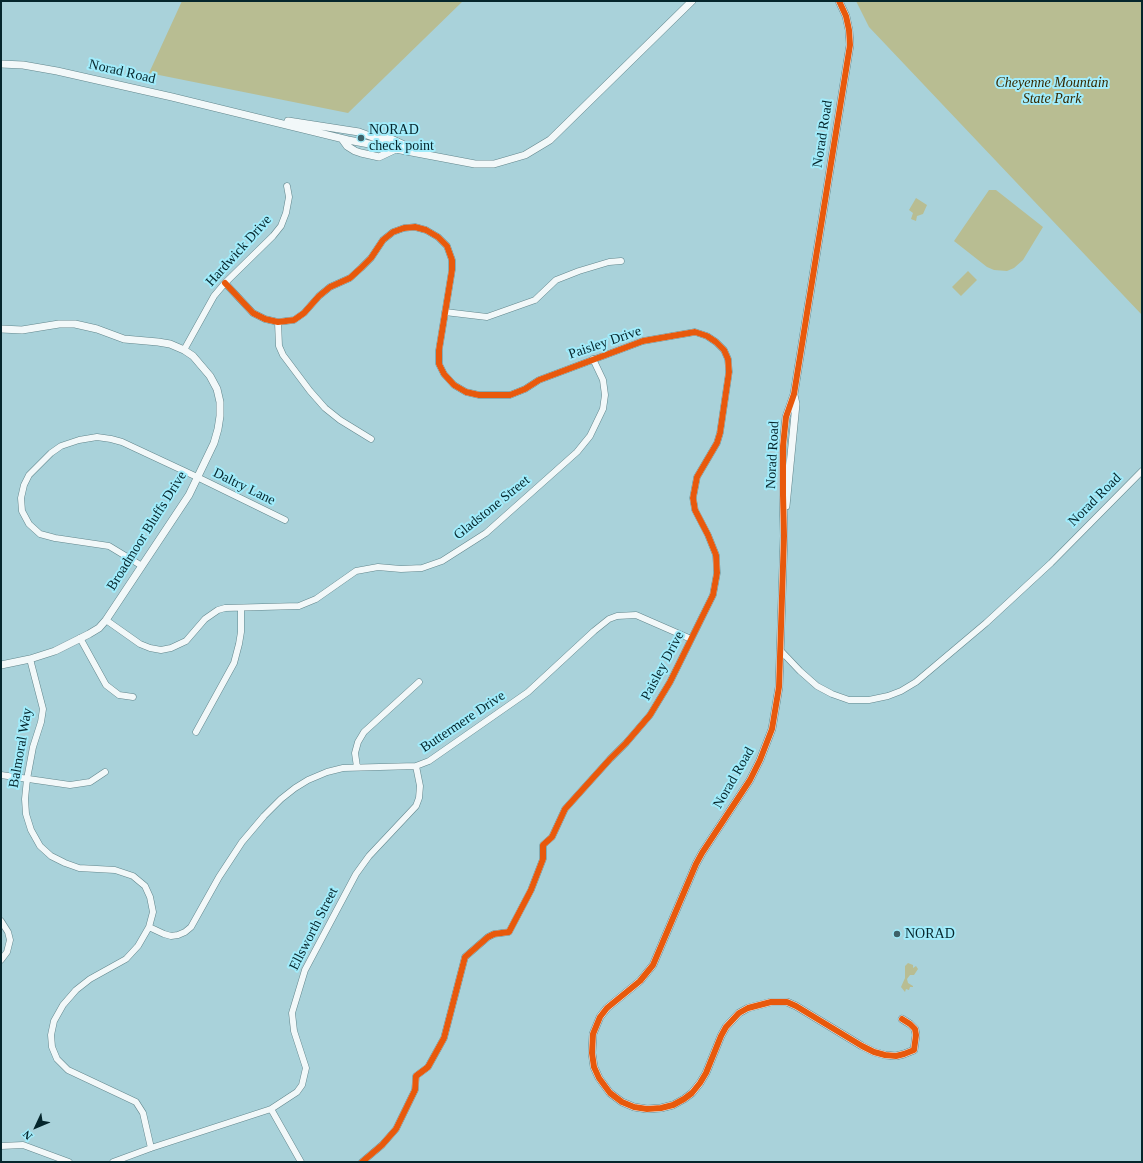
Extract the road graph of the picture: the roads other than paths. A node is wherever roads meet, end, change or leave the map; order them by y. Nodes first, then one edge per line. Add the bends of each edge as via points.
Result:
1 (692, 1) edge
2 (839, 1) edge
3 (1, 64) edge
4 (236, 113) junction
5 (342, 139) junction
6 (396, 149) junction
7 (438, 157) junction
8 (287, 186) dead end
9 (621, 261) dead end
10 (225, 283) junction
11 (445, 312) junction
12 (278, 322) junction
13 (1, 329) edge
14 (184, 350) junction
15 (593, 359) junction
16 (371, 440) dead end
17 (1142, 471) edge
18 (197, 477) junction
19 (285, 520) dead end
20 (142, 566) junction
21 (241, 608) junction
22 (106, 620) junction
23 (80, 638) junction
24 (691, 639) junction
25 (780, 650) junction
26 (30, 659) junction
27 (1, 665) edge
28 (420, 682) dead end
29 (133, 697) dead end
30 (196, 732) dead end
31 (357, 766) junction
32 (416, 766) junction
33 (105, 772) dead end
34 (1, 775) edge
35 (27, 778) junction
36 (1, 921) edge
37 (149, 927) junction
38 (1, 960) edge
39 (902, 1019) dead end
40 (271, 1109) junction
41 (1, 1146) edge
42 (151, 1148) junction
43 (68, 1162) edge
44 (113, 1162) edge
45 (301, 1162) edge
46 (362, 1162) edge

1 - 7 street, Norad Road via 559,132 538,148 525,155 494,164 475,164
2 - 25 street, Norad Road via 846,16 850,45 794,394 796,404 784,524
3 - 4 street, Norad Road via 57,71
4 - 5 street, Norad Road
4 - 7 street, Norad Road via 359,132 378,139 390,138
5 - 6 street, Norad Road
5 - 6 street, Norad Road via 355,151 379,157
6 - 7 street, Norad Road
8 - 10 street, Hardwick Drive via 289,197 281,226
9 - 11 street via 609,262 556,280 535,300 487,317
10 - 12 street via 254,313
10 - 14 street, Hardwick Drive via 214,296
11 - 12 street, Paisley Drive via 452,260 447,246 438,237 415,227 393,232 350,278 324,292 294,320
11 - 15 street, Paisley Drive via 439,364 454,385 466,392 479,395 510,395 539,380
12 - 16 street via 279,346 283,356 306,386 325,408
13 - 14 street, Broadmoor Bluffs Drive via 22,330 75,324 124,339 170,344
14 - 18 street, Broadmoor Bluffs Drive via 201,364 210,376 220,402 214,443
15 - 21 street, Gladstone Street via 603,380 605,395 603,408 590,436 576,452 486,533 432,566 406,569 378,567 356,571 310,602 299,606
15 - 24 street, Paisley Drive via 643,341 695,332 716,342 728,359 729,372 720,433 697,477 693,498 695,510 716,555 717,573 713,595
17 - 25 street, Norad Road via 1051,563 986,623 916,682 901,691 869,700 849,700 817,686
18 - 19 street, Daltry Lane
18 - 20 street, Broadmoor Bluffs Drive via 189,495
18 - 20 street, Daltry Lane via 122,442 97,437 61,446 29,475 21,498 22,512 29,524 40,534 109,546
20 - 22 street, Broadmoor Bluffs Drive
21 - 22 street, Gladstone Street via 218,610 204,619 186,642 161,650 140,644
21 - 30 street via 240,638 234,663
22 - 23 street, Broadmoor Bluffs Drive via 98,628
23 - 26 street, Broadmoor Bluffs Drive via 55,651
23 - 29 street via 106,685 119,696
24 - 32 street, Buttermere Drive via 636,615 609,619 528,692 429,761
24 - 46 street, Paisley Drive via 650,715 565,809 552,837 543,845 543,859 531,890 509,932 488,937 465,957 444,1038 428,1067 416,1076 415,1090 396,1129
25 - 39 street, Norad Road via 779,688 772,729 760,760 750,780 699,858 653,965 640,981 607,1008 600,1017 592,1042 594,1067 606,1089 622,1102 646,1109 661,1108 673,1105 692,1093 706,1073 720,1036 739,1013 748,1008 771,1002 787,1002 874,1052 896,1056 914,1050 914,1029
26 - 27 street, Broadmoor Bluffs Drive
26 - 35 street, Balmoral Way via 43,709
28 - 31 street via 364,732 355,753
31 - 32 street, Buttermere Drive
31 - 37 street, Buttermere Drive via 327,772 308,780 281,799 242,842 191,927 185,932 171,936
32 - 40 street, Ellsworth Street via 420,786 416,806 369,856 356,874 305,970 292,1013 292,1022 306,1068 305,1076 297,1092
33 - 35 street via 90,782 70,785
34 - 35 street
35 - 37 street, Balmoral Way via 24,799 26,814 40,846 50,856 80,868 115,870 133,876 145,886 150,897 153,912
36 - 38 street via 10,940 7,952
37 - 42 street, Balmoral Way via 138,946 126,959 76,990 54,1021 51,1035 52,1047 68,1070 136,1102 143,1113
40 - 42 street, Ellsworth Street
40 - 45 street
41 - 43 street via 23,1145
42 - 44 street, Ellsworth Street

